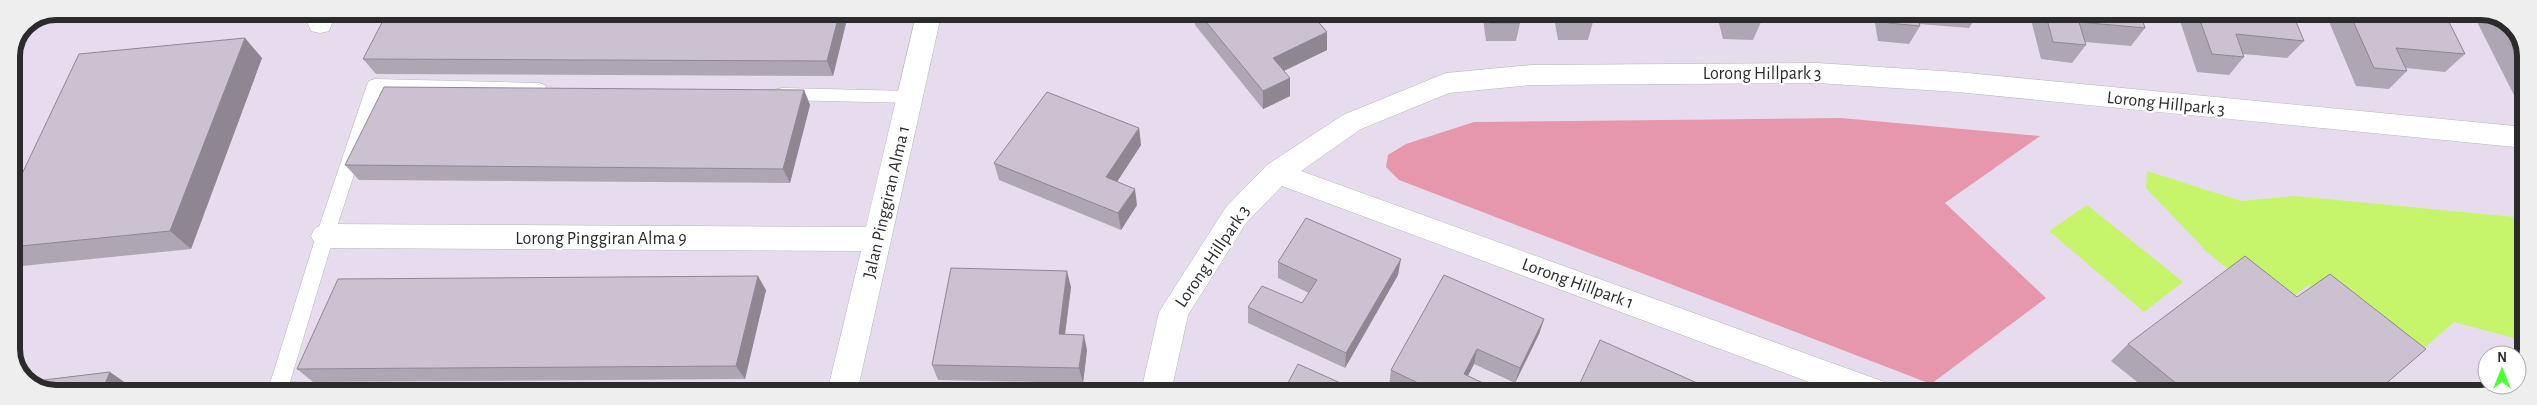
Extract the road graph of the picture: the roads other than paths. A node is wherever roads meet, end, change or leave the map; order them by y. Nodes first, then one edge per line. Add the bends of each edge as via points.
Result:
1 (928, 20) edge
2 (554, 89) edge
3 (762, 94) edge
4 (911, 97) junction
5 (2517, 137) edge
6 (1277, 173) junction
7 (325, 236) junction
8 (877, 239) junction
9 (280, 385) edge
10 (844, 385) edge
11 (1158, 385) edge
12 (1854, 385) edge

1 - 4 street, Jalan Pinggiran Alma 1
2 - 7 lane via 375,85
3 - 4 lane
4 - 8 street, Jalan Pinggiran Alma 1
5 - 6 street, Lorong Hillpark 3 via 1957,82 1817,73 1531,75 1446,83 1352,122
6 - 11 street, Lorong Hillpark 3 via 1236,215 1174,312
6 - 12 street, Lorong Hillpark 1
7 - 8 street, Lorong Pinggiran Alma 9
7 - 9 lane
8 - 10 street, Jalan Pinggiran Alma 1

